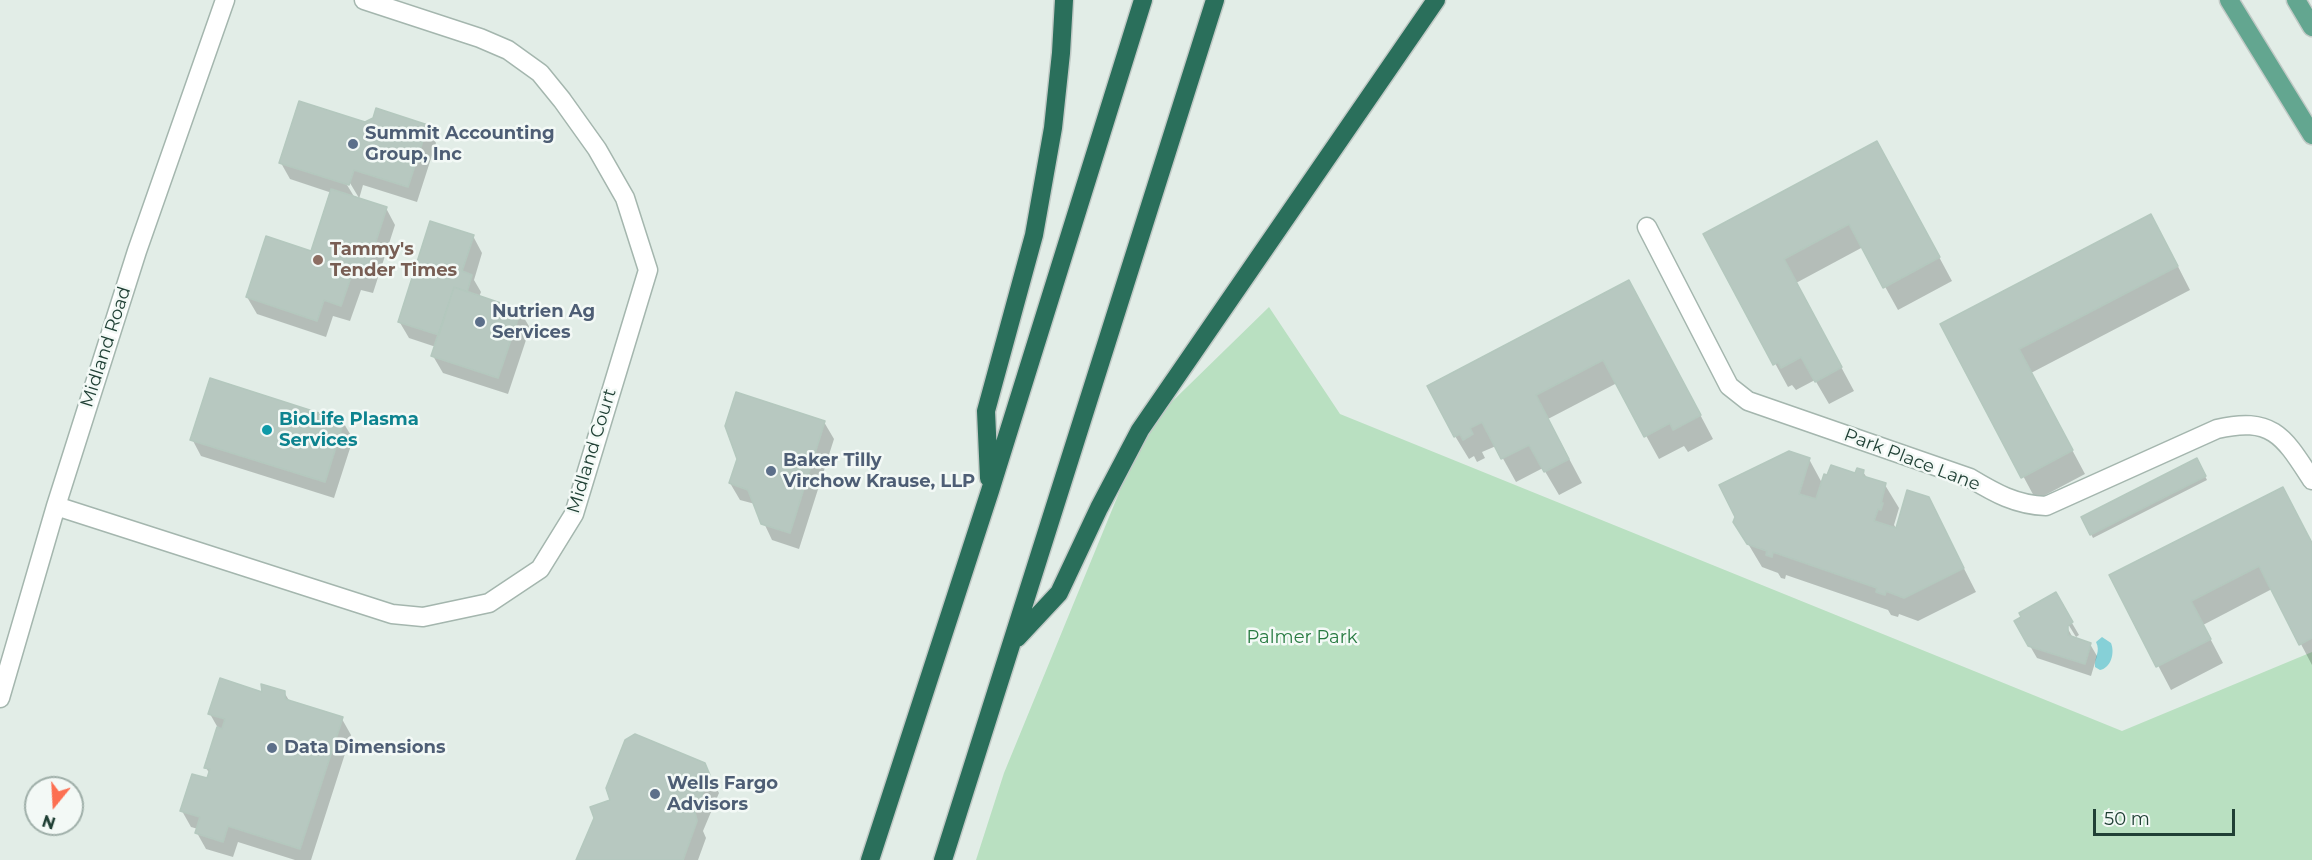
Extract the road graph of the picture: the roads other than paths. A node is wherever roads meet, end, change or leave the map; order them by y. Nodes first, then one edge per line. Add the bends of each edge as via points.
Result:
1 (225, 0) edge
2 (364, 0) edge
3 (1064, 0) edge
4 (1143, 0) edge
5 (1215, 0) edge
6 (1436, 0) edge
7 (2229, 0) edge
8 (2296, 0) edge
9 (2312, 27) edge
10 (2312, 135) edge
11 (1647, 227) dead end
12 (2312, 480) edge
13 (990, 491) junction
14 (56, 506) junction
15 (1013, 641) junction
16 (0, 698) edge
17 (870, 860) edge
18 (943, 860) edge

1 - 14 street, Midland Road via 137,251
2 - 14 street, Midland Court via 480,38 525,61 562,100 625,198 648,270 574,514 540,569 489,603 423,617 392,614
3 - 13 highway via 1053,128 1034,235 986,411
4 - 13 highway
5 - 15 highway
6 - 15 highway via 1140,430 1059,593
7 - 10 main road
8 - 9 main road
11 - 12 street, Park Place Lane via 1729,386 1748,401 1970,478 1997,494 2029,505 2046,506 2217,429 2236,425 2258,425 2273,431
13 - 17 highway
14 - 16 street, Midland Road
15 - 18 highway

